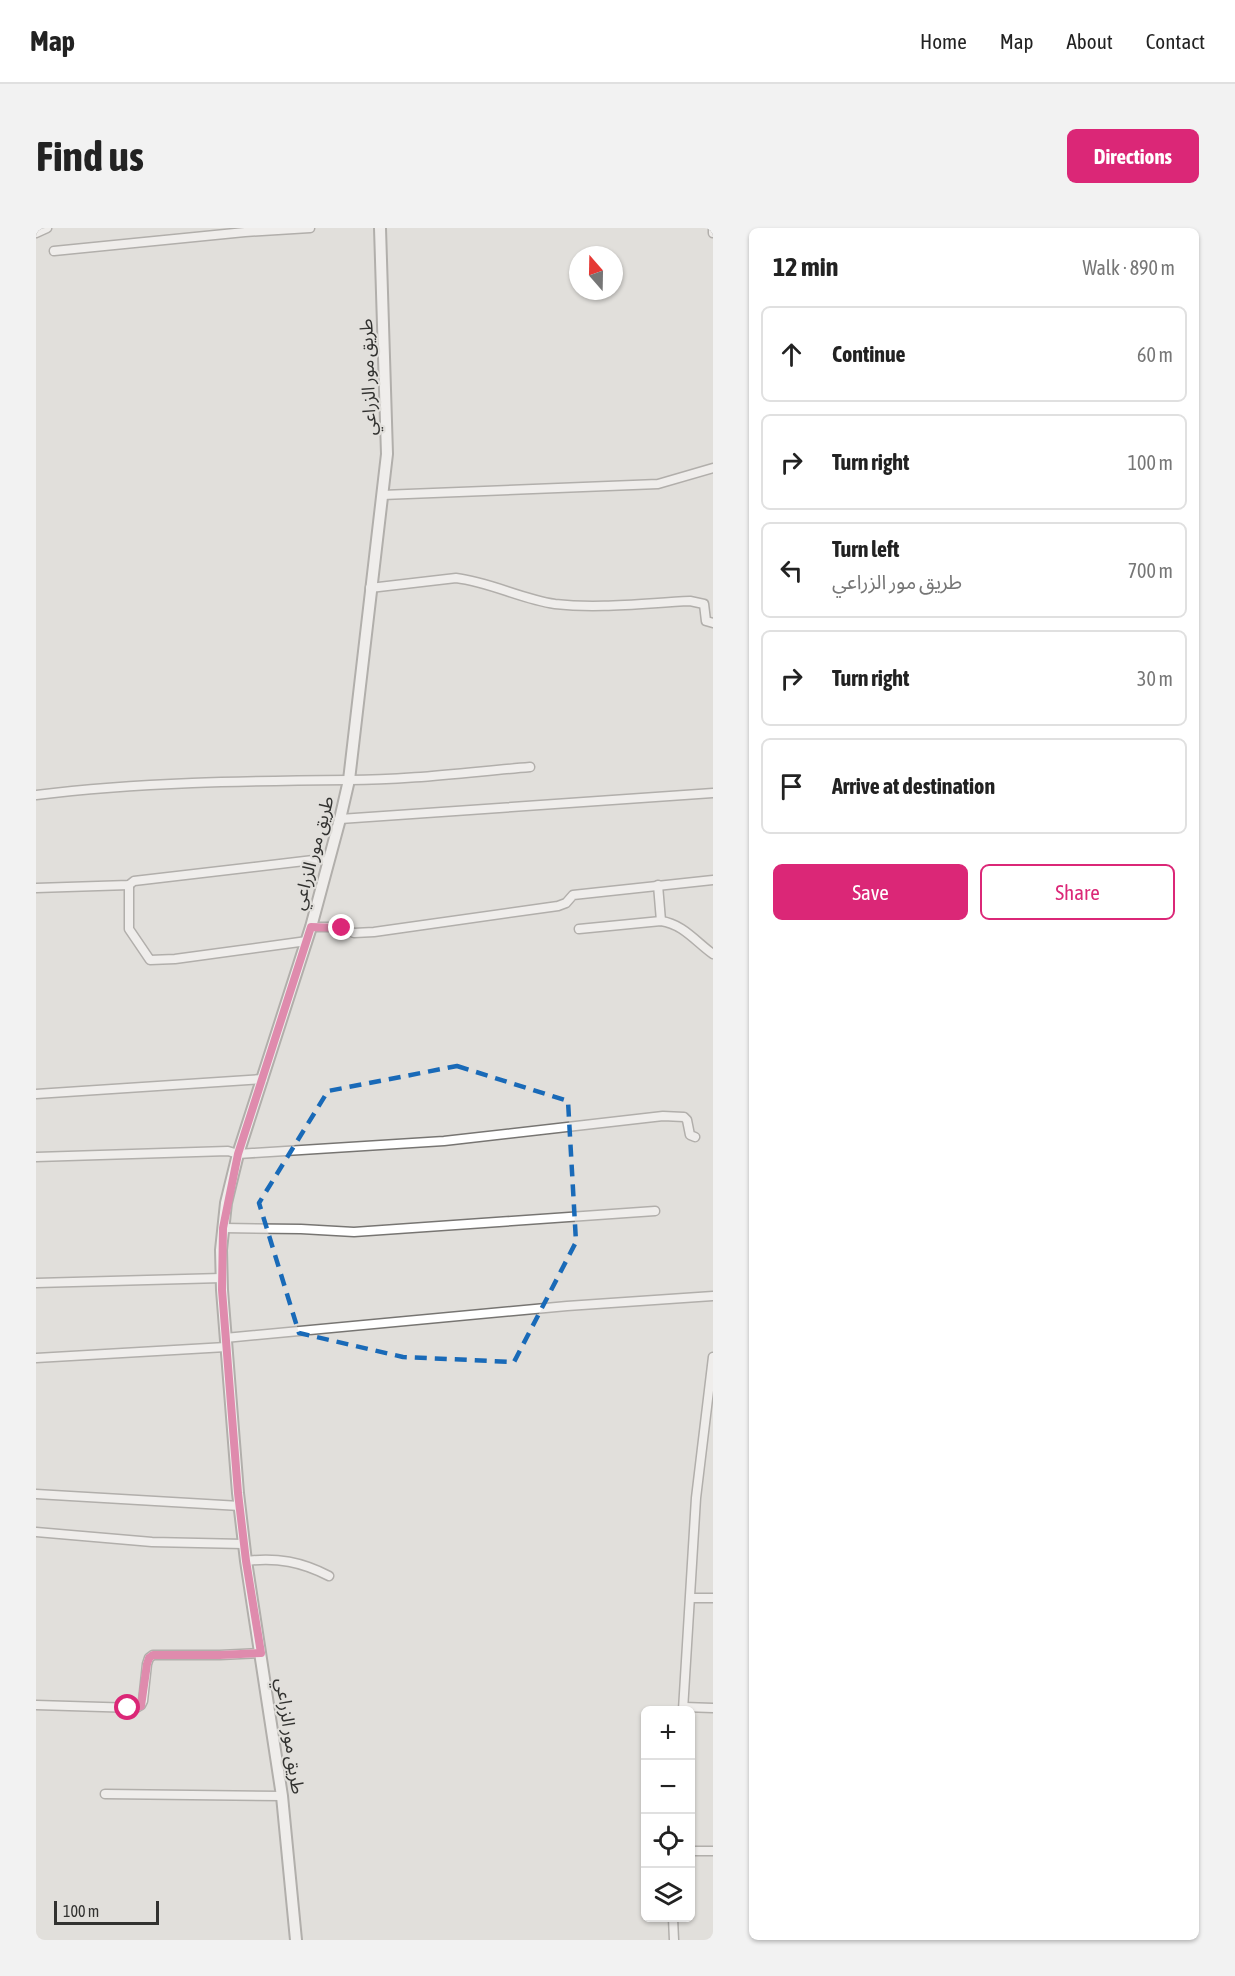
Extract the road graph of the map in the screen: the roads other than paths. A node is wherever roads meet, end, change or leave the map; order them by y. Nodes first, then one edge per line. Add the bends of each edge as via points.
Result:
1 (47, 228) edge
2 (310, 228) edge
3 (380, 228) edge
4 (712, 228) edge
5 (36, 232) edge
6 (713, 233) edge
7 (54, 251) dead end
8 (713, 468) edge
9 (382, 495) junction
10 (370, 588) junction
11 (713, 623) edge
12 (530, 767) dead end
13 (349, 780) junction
14 (713, 793) edge
15 (36, 795) edge
16 (340, 819) junction
17 (330, 858) junction
18 (713, 880) edge
19 (129, 885) junction
20 (658, 885) junction
21 (36, 888) edge
22 (662, 921) junction
23 (311, 927) junction
24 (579, 929) dead end
25 (307, 941) junction
26 (713, 954) edge
27 (263, 1078) junction
28 (36, 1094) edge
29 (695, 1137) dead end
30 (238, 1154) junction
31 (36, 1156) edge
32 (655, 1211) dead end
33 (223, 1228) junction
34 (222, 1278) junction
35 (36, 1283) edge
36 (713, 1296) edge
37 (226, 1342) junction
38 (713, 1357) edge
39 (36, 1358) edge
40 (36, 1494) edge
41 (240, 1506) junction
42 (36, 1532) edge
43 (244, 1544) junction
44 (246, 1561) junction
45 (329, 1576) dead end
46 (691, 1598) junction
47 (713, 1598) edge
48 (261, 1653) junction
49 (36, 1705) edge
50 (684, 1706) edge
51 (713, 1708) edge
52 (695, 1709) edge
53 (105, 1794) dead end
54 (282, 1796) junction
55 (695, 1851) edge
56 (713, 1851) edge
57 (673, 1922) edge
58 (296, 1940) edge
59 (674, 1940) edge

1 - 5 street
2 - 7 street
3 - 9 street, طريق مور الزراعي via 387,454
4 - 6 street
8 - 9 street via 658,484
9 - 10 street, طريق مور الزراعي
10 - 11 street via 456,578 555,604 690,601 704,604 706,621
10 - 13 street, طريق مور الزراعي
12 - 13 street
13 - 15 street via 256,780
13 - 16 street, طريق مور الزراعي
14 - 16 street
16 - 17 street, طريق مور الزراعي
17 - 19 street via 134,881
17 - 23 street, طريق مور الزراعي
18 - 20 street
19 - 21 street
19 - 25 street via 129,929 150,960
20 - 22 street
20 - 23 street via 573,895 558,906 374,932
22 - 24 street
22 - 26 street via 688,933
23 - 25 street, طريق مور الزراعي
25 - 27 street, طريق مور الزراعي
27 - 28 street
27 - 30 street, طريق مور الزراعي
29 - 30 street via 690,1135 684,1117 663,1116 444,1141
30 - 31 street via 228,1151
30 - 33 street, طريق مور الزراعي
32 - 33 street via 354,1232
33 - 34 street, طريق مور الزراعي
34 - 35 street
34 - 37 street, طريق مور الزراعي
36 - 37 street via 567,1306
37 - 39 street
37 - 41 street, طريق مور الزراعي
38 - 46 street via 698,1475
40 - 41 street
41 - 43 street, طريق مور الزراعي
42 - 43 street via 152,1542
43 - 44 street, طريق مور الزراعي
44 - 45 street via 281,1559
44 - 48 street, طريق مور الزراعي
46 - 47 street
46 - 50 street
48 - 49 street via 153,1655 147,1664 143,1701 136,1708
48 - 54 street, طريق مور الزراعي
51 - 52 street
53 - 54 street
54 - 58 street, طريق مور الزراعي
55 - 56 street
57 - 59 street

